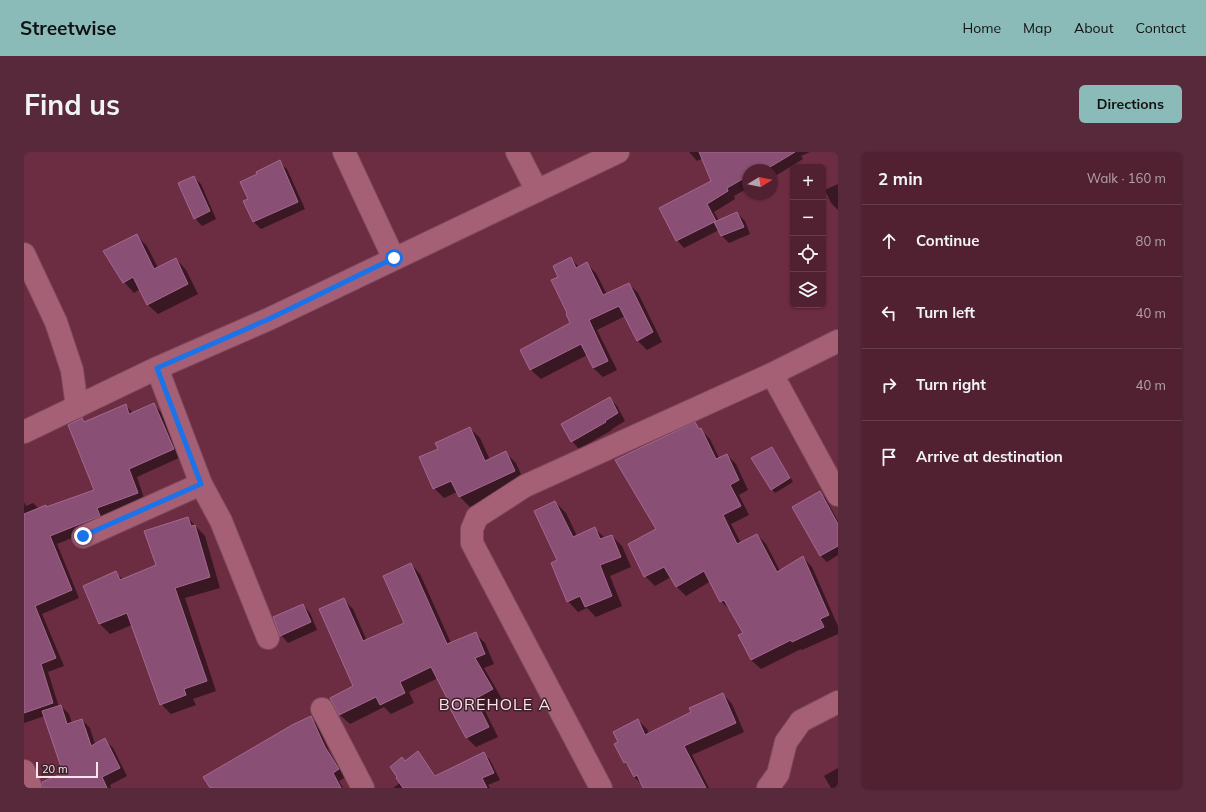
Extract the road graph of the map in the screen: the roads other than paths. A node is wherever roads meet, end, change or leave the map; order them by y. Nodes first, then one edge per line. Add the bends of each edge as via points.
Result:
1 (344, 152) edge
2 (517, 152) edge
3 (618, 152) edge
4 (537, 191) junction
5 (24, 254) edge
6 (394, 258) junction
7 (838, 341) edge
8 (157, 368) junction
9 (772, 374) junction
10 (77, 407) junction
11 (24, 432) edge
12 (201, 484) junction
13 (838, 495) edge
14 (83, 536) dead end
15 (268, 638) dead end
16 (838, 702) edge
17 (322, 708) dead end
18 (24, 771) edge
19 (31, 788) edge
20 (363, 788) edge
21 (601, 788) edge
22 (768, 788) edge

1 - 6 street
2 - 4 street
3 - 4 street
4 - 6 street
5 - 10 street via 56,322 72,370
6 - 8 street via 269,319
7 - 9 street
8 - 10 street
8 - 12 street
9 - 13 street
9 - 21 street via 525,486 477,517 472,529 472,543
10 - 11 street
12 - 14 street
12 - 15 street via 221,521
16 - 22 street via 801,721 786,742 778,774
17 - 20 street
18 - 19 street

